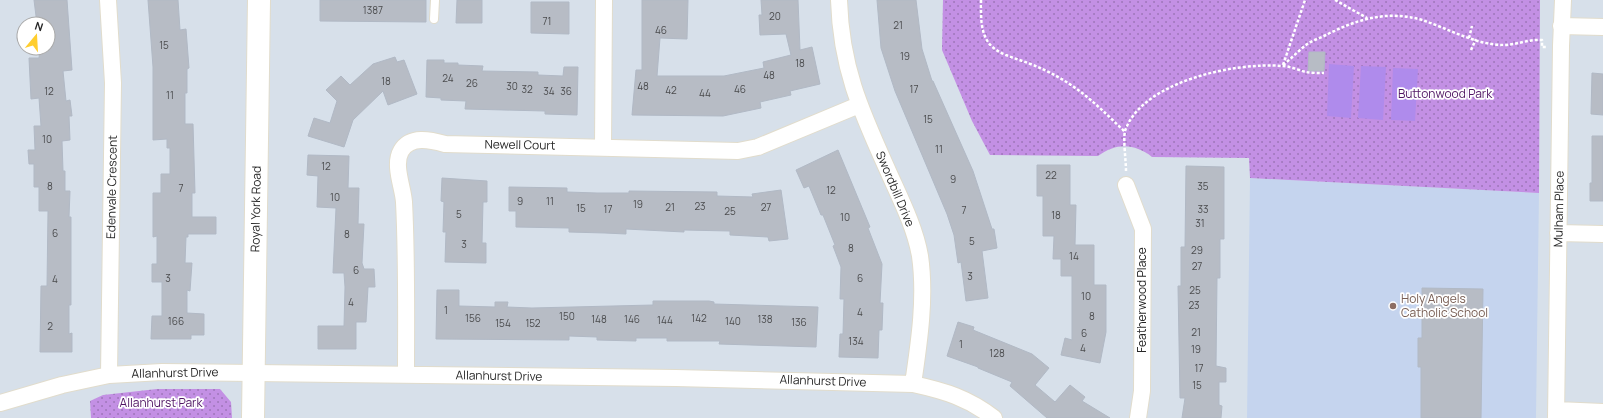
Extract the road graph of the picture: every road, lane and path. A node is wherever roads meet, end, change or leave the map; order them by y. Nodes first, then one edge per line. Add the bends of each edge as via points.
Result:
1 (108, 0) edge
2 (259, 0) edge
3 (435, 0) edge
4 (604, 0) edge
5 (839, 0) edge
6 (981, 0) edge
7 (1305, 0) edge
8 (1335, 0) edge
9 (1564, 0) edge
10 (1367, 18) junction
11 (434, 19) dead end
12 (1472, 26) dead end
13 (1561, 26) junction
14 (1603, 27) edge
15 (1469, 38) junction
16 (1476, 39) junction
17 (1542, 40) dead end
18 (1471, 50) dead end
19 (1283, 66) junction
20 (1324, 73) dead end
21 (859, 105) junction
22 (1125, 132) junction
23 (602, 147) junction
24 (1126, 185) joint
25 (1558, 233) junction
26 (1603, 234) edge
27 (254, 373) junction
28 (109, 375) junction
29 (406, 375) junction
30 (913, 384) junction
31 (0, 403) edge
32 (1603, 412) edge
33 (1556, 414) edge
34 (253, 418) edge
35 (994, 418) edge
36 (1138, 418) edge

1 - 28 street, Edenvale Crescent via 113,83
2 - 27 main road, Royal York Road
3 - 11 lane
4 - 23 street
5 - 21 street, Swordbill Drive via 842,48
6 - 22 path via 983,32 996,50 1048,70 1068,81 1089,97
7 - 19 path
8 - 10 path
9 - 13 street, Mulham Place
10 - 15 path via 1390,16 1421,20
10 - 19 path via 1306,44
12 - 15 path
13 - 14 street
13 - 25 street, Mulham Place
15 - 16 path
16 - 17 path via 1503,45 1526,40
16 - 18 path
19 - 20 path
19 - 22 path via 1244,67 1202,76 1159,93 1138,110
21 - 23 street, Newell Court via 758,147 738,150
21 - 30 street, Swordbill Drive via 900,198 920,256 920,322
22 - 24 path
23 - 29 street, Newell Court via 446,144 419,140 409,143 402,150 399,165 407,258
24 - 36 street, Featherwood Place via 1143,228 1142,391
25 - 26 street
25 - 33 street, Mulham Place
27 - 28 street, Allanhurst Drive via 162,372
27 - 29 street, Allanhurst Drive
27 - 34 main road, Royal York Road
28 - 31 street, Allanhurst Drive via 62,385
29 - 30 street, Allanhurst Drive
30 - 35 street, Allanhurst Drive via 946,391
32 - 33 street

